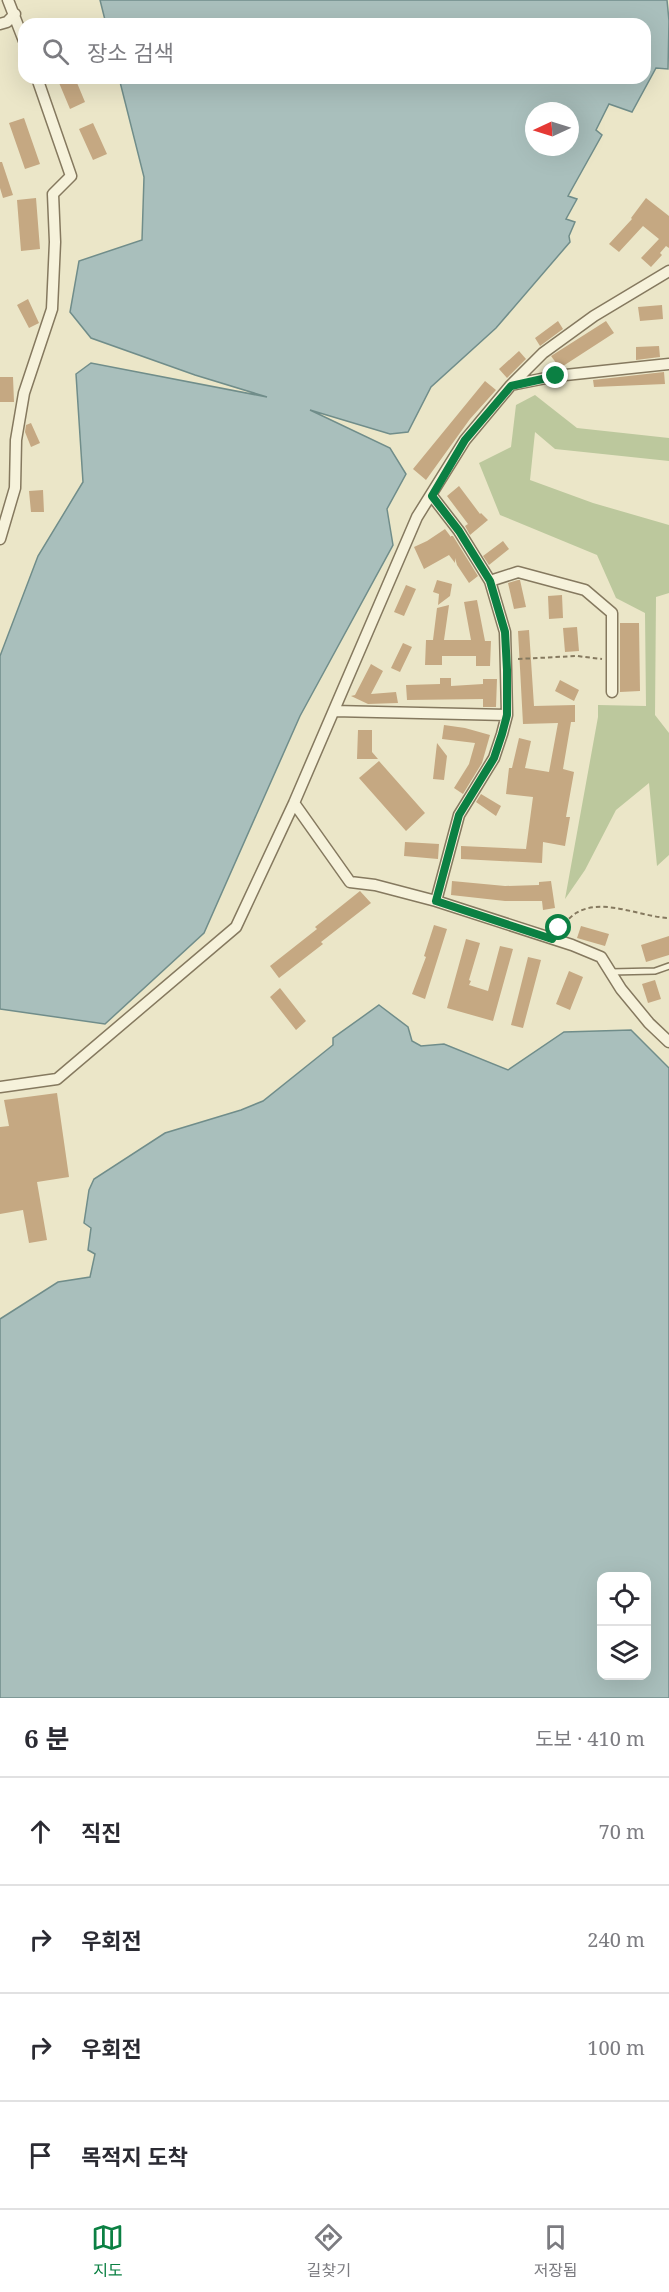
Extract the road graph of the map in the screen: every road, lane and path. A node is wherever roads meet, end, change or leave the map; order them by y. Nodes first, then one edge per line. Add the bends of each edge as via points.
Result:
1 (8, 0) edge
2 (15, 14) junction
3 (18, 23) edge
4 (0, 24) edge
5 (39, 84) edge
6 (669, 271) edge
7 (669, 364) edge
8 (511, 386) junction
9 (432, 496) junction
10 (0, 540) edge
11 (490, 581) junction
12 (506, 660) junction
13 (612, 660) junction
14 (612, 692) dead end
15 (334, 711) junction
16 (507, 715) junction
17 (294, 803) junction
18 (436, 901) junction
19 (669, 918) edge
20 (552, 939) junction
21 (669, 966) edge
22 (611, 972) junction
23 (669, 1042) edge
24 (0, 1087) edge

1 - 2 street
2 - 3 street
2 - 4 street
5 - 10 street via 71,176 53,194 52,309 24,393 16,440 15,488
6 - 8 street via 594,316 543,353
7 - 8 street via 556,376
8 - 9 street via 465,440
9 - 11 street
9 - 15 street via 417,517
11 - 12 street via 505,632
11 - 13 street via 518,572 585,590 612,613
12 - 13 path via 577,656
12 - 16 street
13 - 14 street
15 - 16 street
15 - 17 street
16 - 18 street via 494,758 459,815
17 - 18 street via 350,882
17 - 24 street via 236,927 57,1079
18 - 20 street
19 - 20 path via 589,908 575,913
20 - 22 street via 601,957
21 - 22 lane via 655,971
22 - 23 street

